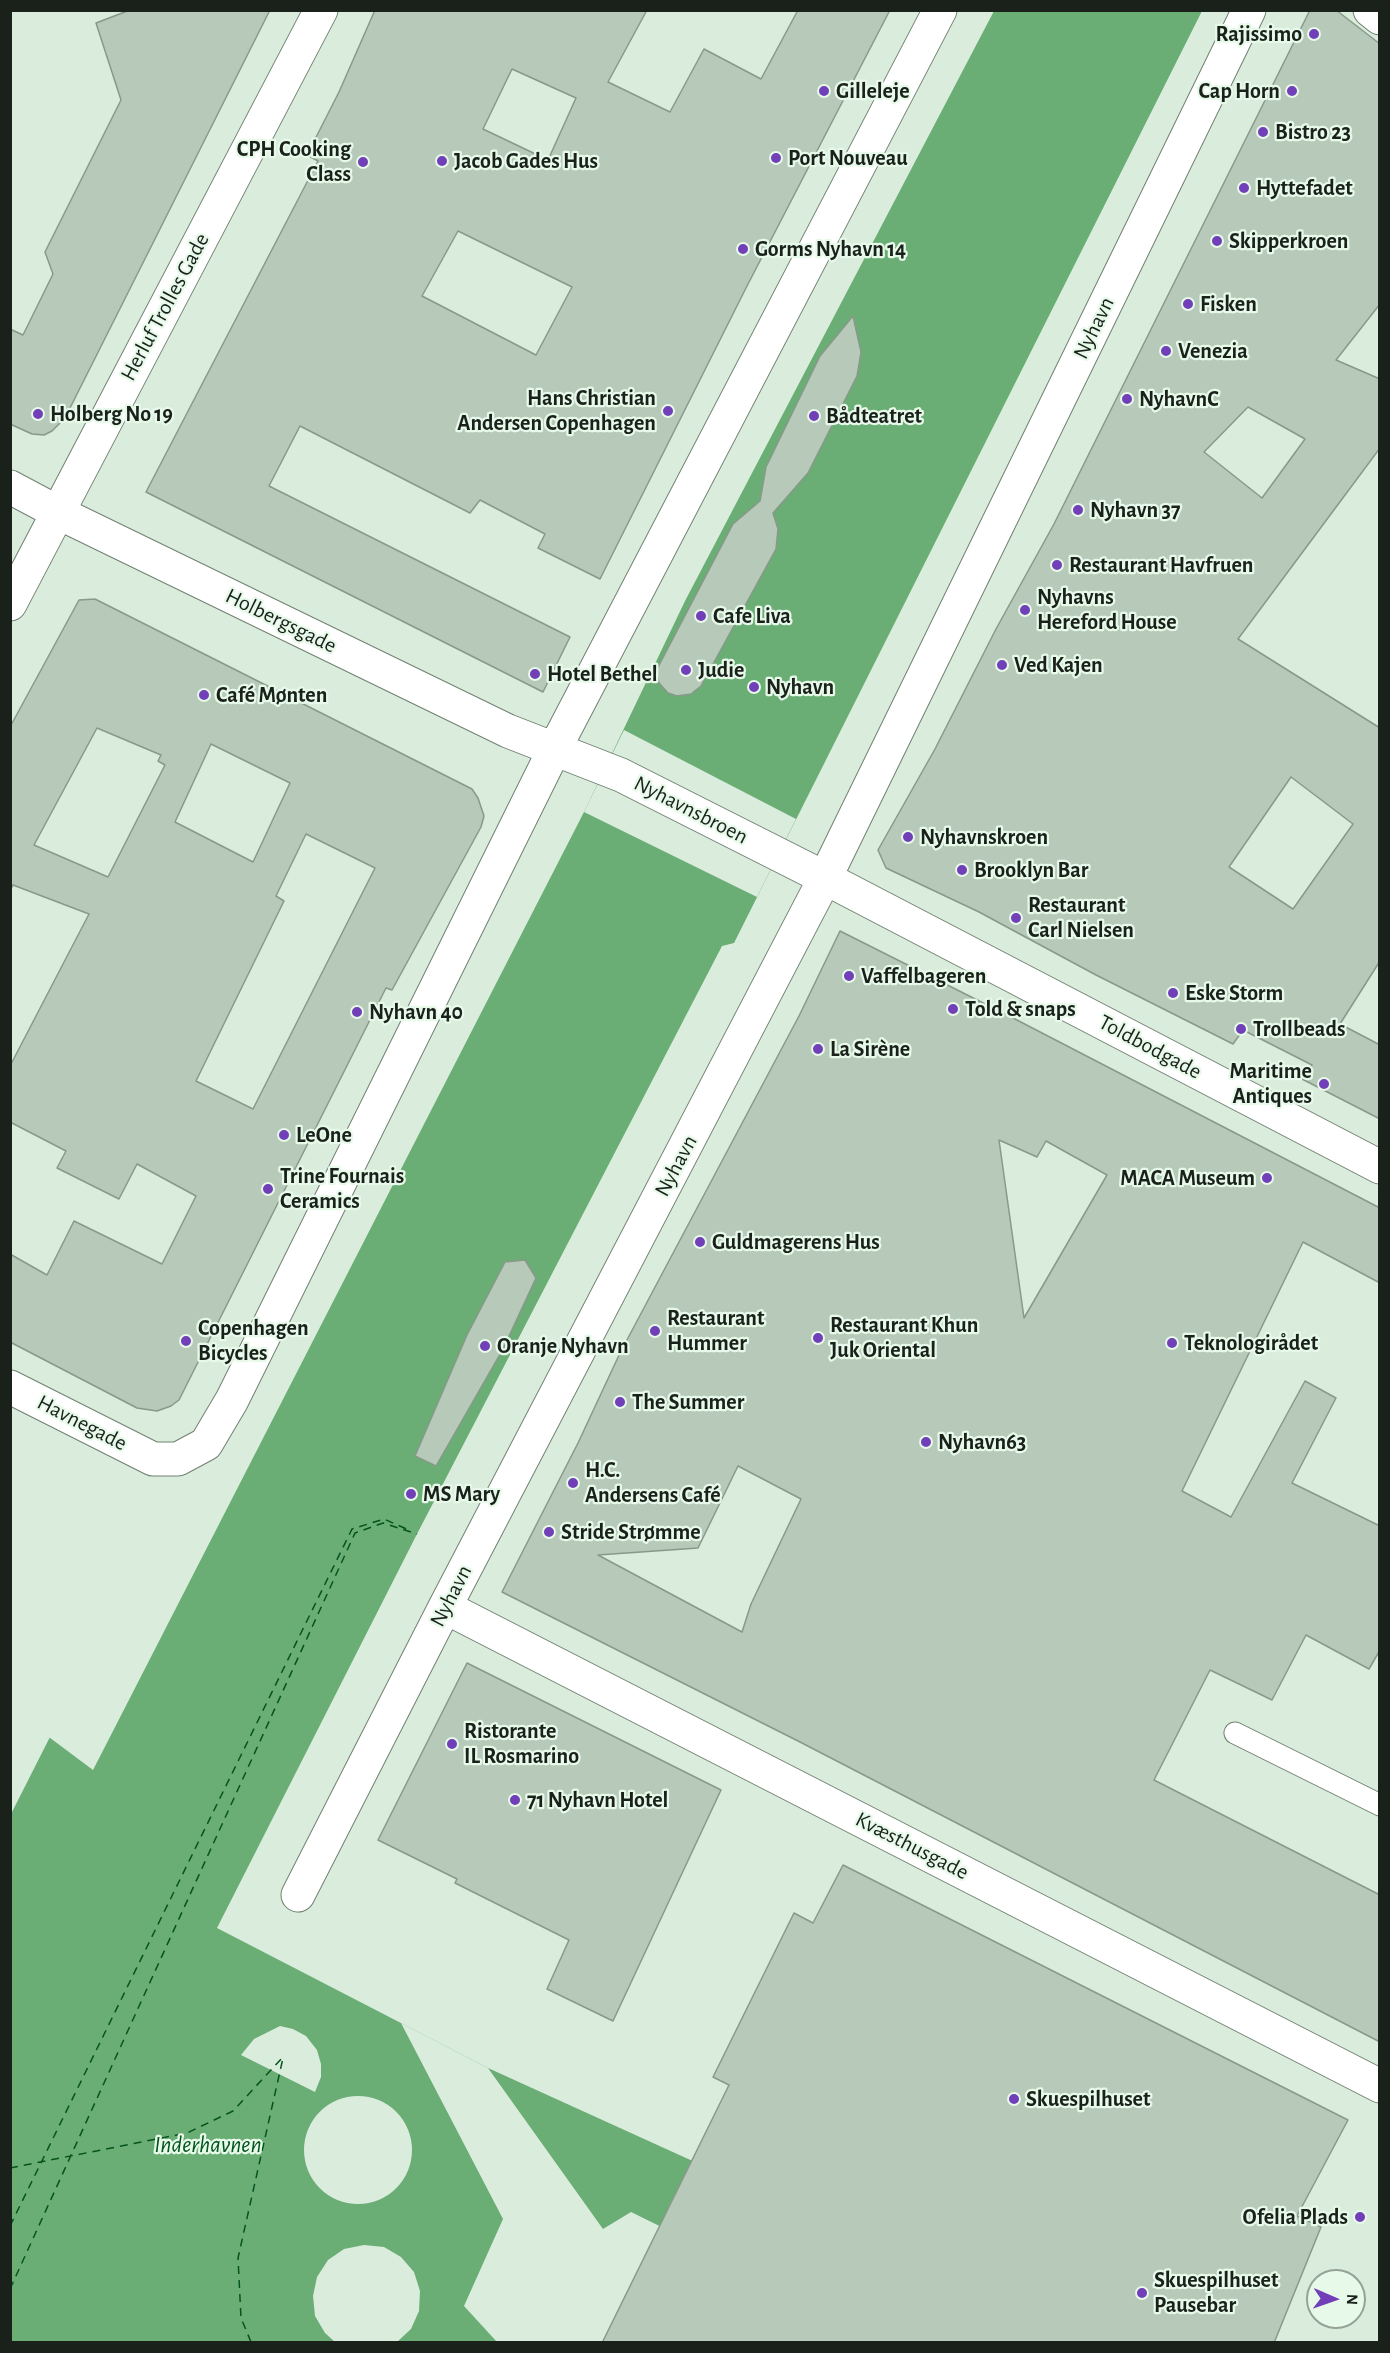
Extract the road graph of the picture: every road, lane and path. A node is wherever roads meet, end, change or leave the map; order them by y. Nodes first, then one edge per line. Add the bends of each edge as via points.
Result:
1 (321, 10) edge
2 (940, 10) edge
3 (1249, 10) edge
4 (1370, 10) edge
5 (1380, 18) edge
6 (10, 487) edge
7 (57, 512) junction
8 (10, 604) edge
9 (554, 750) junction
10 (825, 878) junction
11 (1380, 1167) edge
12 (10, 1387) edge
13 (445, 1607) junction
14 (1235, 1733) dead end
15 (1380, 1805) edge
16 (298, 1895) dead end
17 (1380, 2086) edge

1 - 7 street, Herluf Trolles Gade
2 - 9 street
3 - 10 street, Nyhavn
4 - 5 street
6 - 7 street, Holbergsgade
7 - 8 street, Herluf Trolles Gade
7 - 9 street, Holbergsgade
9 - 10 street, Nyhavnsbroen via 605,768
9 - 12 street, Havnegade via 232,1400 206,1444 178,1459 153,1459
10 - 11 street, Toldbodgade
10 - 13 street, Nyhavn
13 - 16 street, Nyhavn
13 - 17 street, Kvæsthusgade
14 - 15 lane

